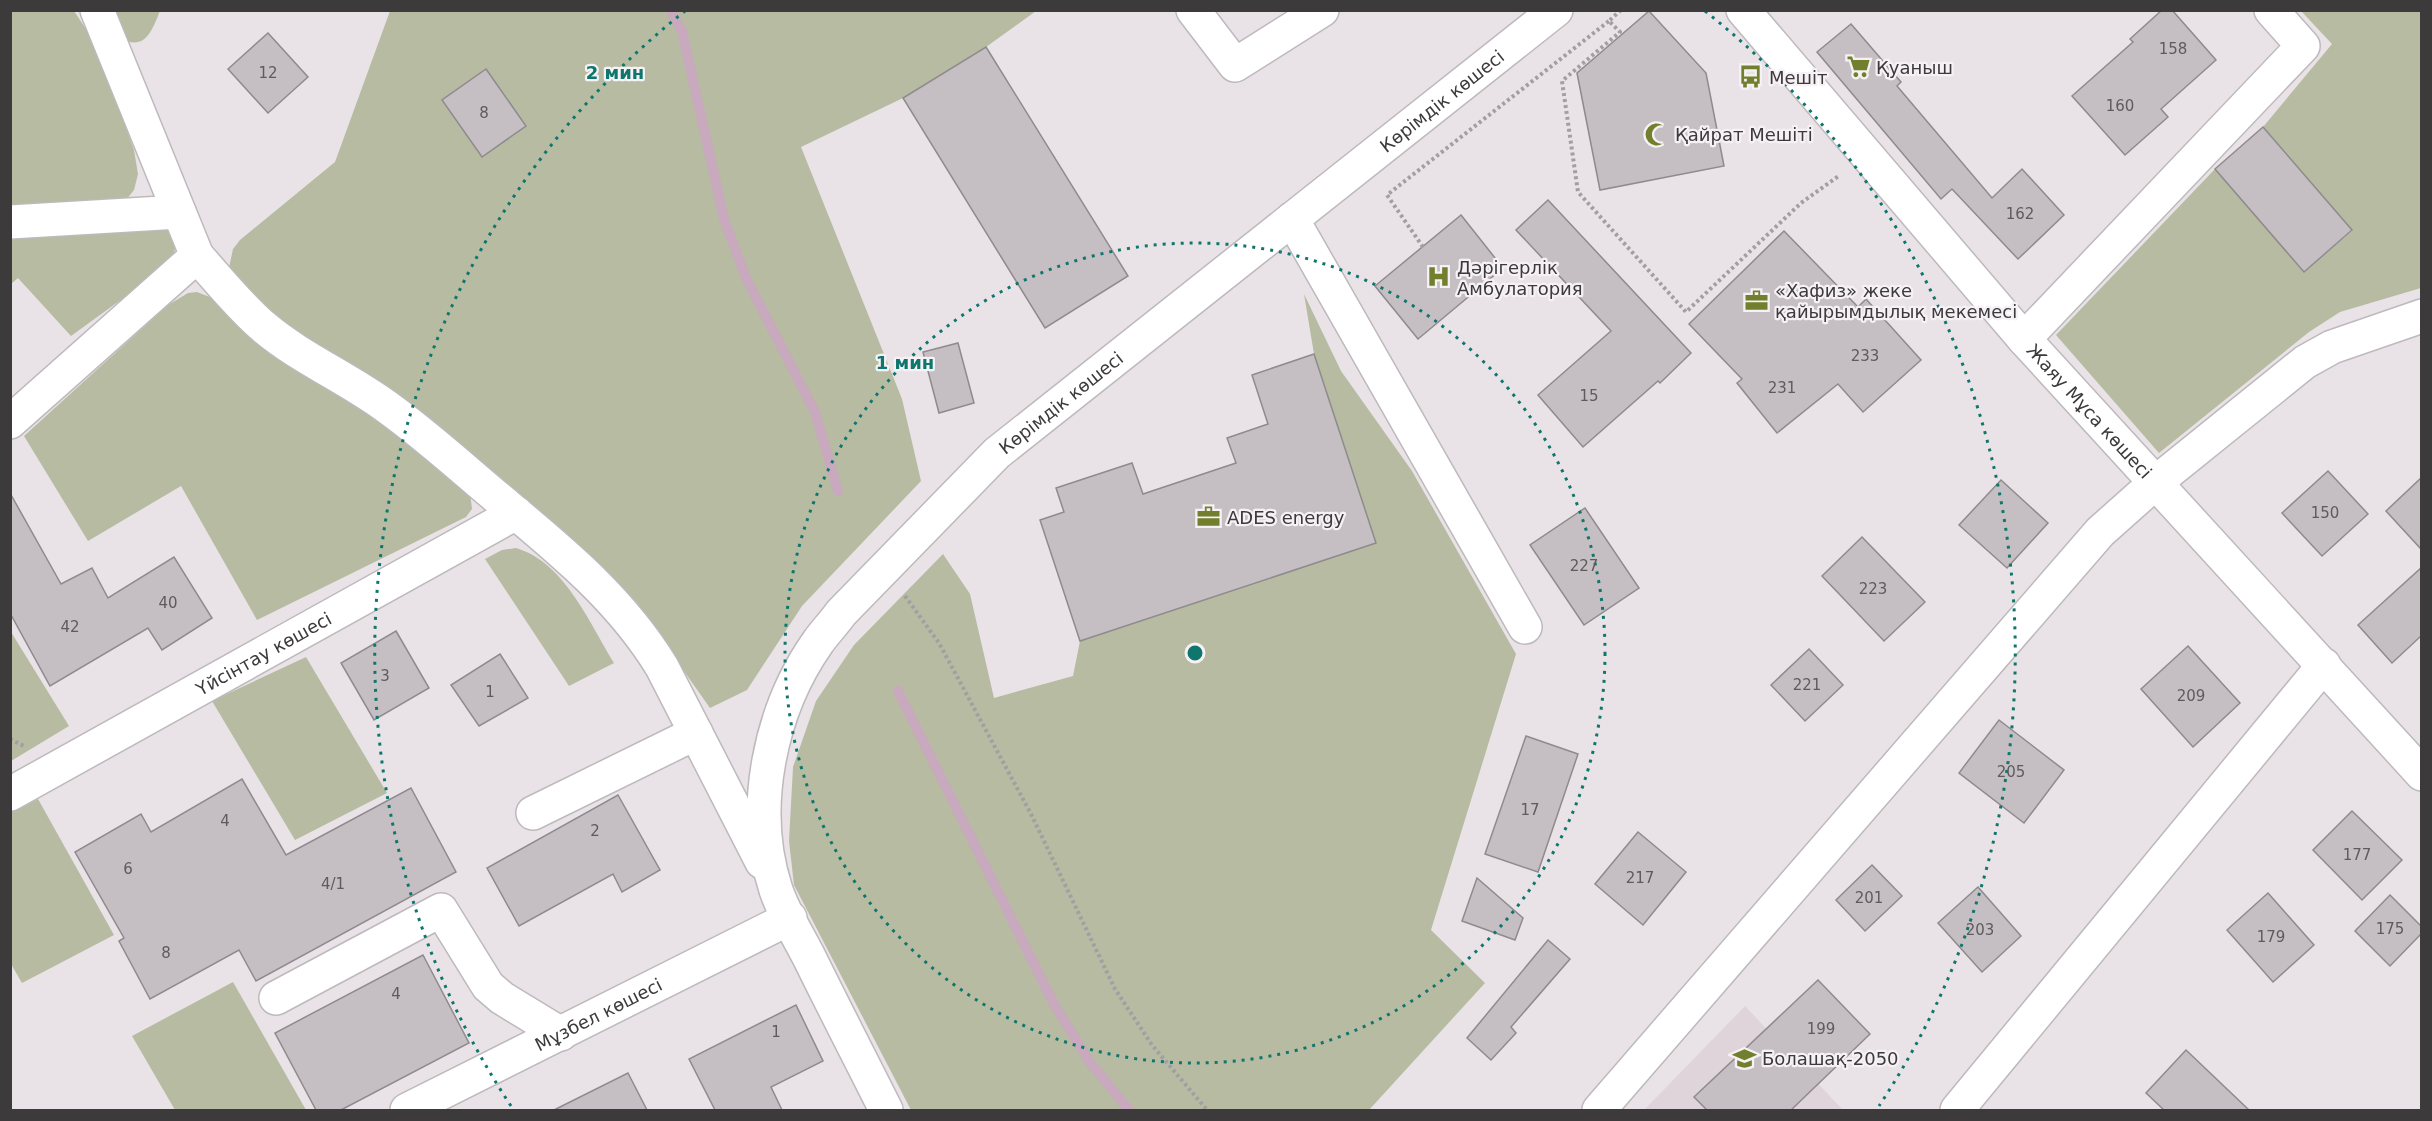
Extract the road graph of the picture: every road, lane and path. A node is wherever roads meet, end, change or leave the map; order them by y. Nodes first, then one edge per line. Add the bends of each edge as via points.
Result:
1 (1193, 10) edge
2 (1322, 10) edge
3 (1556, 10) edge
4 (1621, 10) edge
5 (1743, 10) edge
6 (2271, 10) edge
7 (97, 15) edge
8 (1609, 21) junction
9 (1867, 155) junction
10 (179, 212) junction
11 (1292, 219) junction
12 (10, 222) edge
13 (1423, 247) dead end
14 (197, 256) junction
15 (2421, 316) edge
16 (2024, 339) junction
17 (10, 422) edge
18 (2156, 483) junction
19 (516, 513) junction
20 (884, 569) junction
21 (1525, 627) dead end
22 (2324, 665) junction
23 (696, 733) junction
24 (768, 768) junction
25 (2421, 774) edge
26 (10, 794) edge
27 (732, 802) junction
28 (533, 813) dead end
29 (783, 904) junction
30 (276, 998) dead end
31 (561, 1034) junction
32 (407, 1110) edge
33 (886, 1110) edge
34 (1207, 1110) edge
35 (1599, 1110) edge
36 (1957, 1110) edge

1 - 2 street via 1235,65
3 - 11 street, Көрімдік көшесі
4 - 8 path
5 - 9 street, Жаяу Мұса көшесі
6 - 16 street via 2303,46
7 - 10 street
8 - 9 path via 1620,32 1562,81 1578,192 1686,312 1801,203
8 - 13 path via 1387,195
9 - 16 street, Жаяу Мұса көшесі
10 - 12 street
10 - 14 street
11 - 20 street, Көрімдік көшесі via 998,453
11 - 21 street
14 - 17 street
14 - 19 street via 264,328 385,405
15 - 18 street via 2332,347 2305,362
16 - 18 street, Жаяу Мұса көшесі
18 - 22 street, Жаяу Мұса көшесі
18 - 35 street via 2100,532
19 - 23 street via 573,560 644,637
19 - 26 street, Үйсінтау көшесі
20 - 24 street, Көрімдік көшесі via 818,642 777,726
20 - 34 path via 939,643 1031,814 1115,989 1152,1045
22 - 25 street, Жаяу Мұса көшесі
22 - 36 street
23 - 27 street
23 - 28 street
24 - 27 street via 758,794 744,803
24 - 29 street, Көрімдік көшесі via 766,848
27 - 29 street
29 - 31 street, Мұзбел көшесі
29 - 33 street
30 - 31 street via 441,910 488,986
31 - 32 street, Мұзбел көшесі

